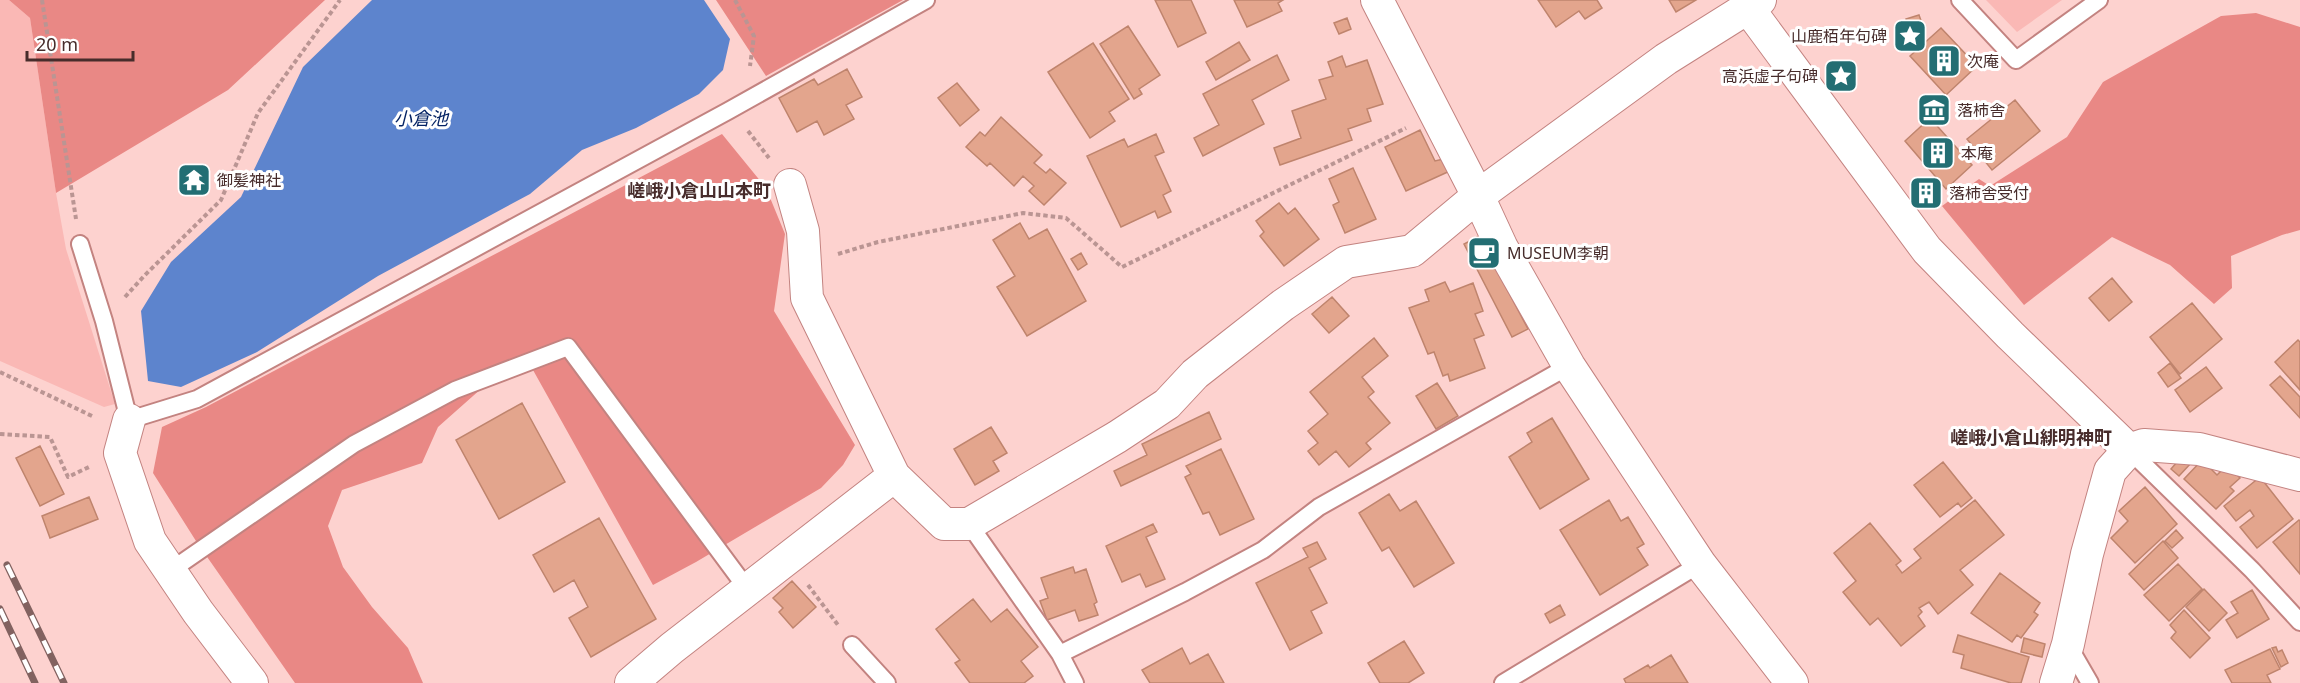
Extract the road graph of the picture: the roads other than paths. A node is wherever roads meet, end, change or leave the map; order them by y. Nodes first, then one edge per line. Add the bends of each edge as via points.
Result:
1 (926, 0) edge
2 (1377, 0) edge
3 (1959, 0) edge
4 (2100, 0) edge
5 (1754, 4) edge
6 (790, 184) road end
7 (1479, 196) junction
8 (80, 244) road end
9 (1569, 366) junction
10 (129, 420) junction
11 (2129, 450) junction
12 (2300, 475) edge
13 (894, 476) junction
14 (969, 525) junction
15 (1700, 564) junction
16 (170, 571) junction
17 (748, 590) junction
18 (2300, 621) edge
19 (2068, 644) junction
20 (852, 645) road end
21 (1060, 654) junction
22 (252, 683) edge
23 (631, 683) edge
24 (887, 683) edge
25 (1075, 683) edge
26 (1503, 683) edge
27 (1792, 683) edge
28 (2056, 683) edge
29 (2090, 683) edge

1 - 10 lane via 197,399
2 - 7 street
3 - 4 lane via 2016,60
5 - 7 street via 1666,59
5 - 11 street via 1927,250
6 - 13 street via 802,231 807,298
7 - 9 street via 1502,248
7 - 14 street via 1412,251 1346,262 1283,304 1195,374 1167,404
8 - 10 lane
9 - 15 street
9 - 21 lane via 1319,507 1263,550
10 - 16 street via 120,453 150,541
11 - 12 street via 2144,445 2199,449
11 - 18 lane
11 - 19 street via 2110,471
13 - 14 street via 944,524
13 - 17 street
14 - 21 lane
15 - 26 lane
15 - 27 street
16 - 17 lane via 354,444 455,390 568,347
16 - 22 street
17 - 23 street
19 - 28 street
19 - 29 lane
20 - 24 lane
21 - 25 lane

